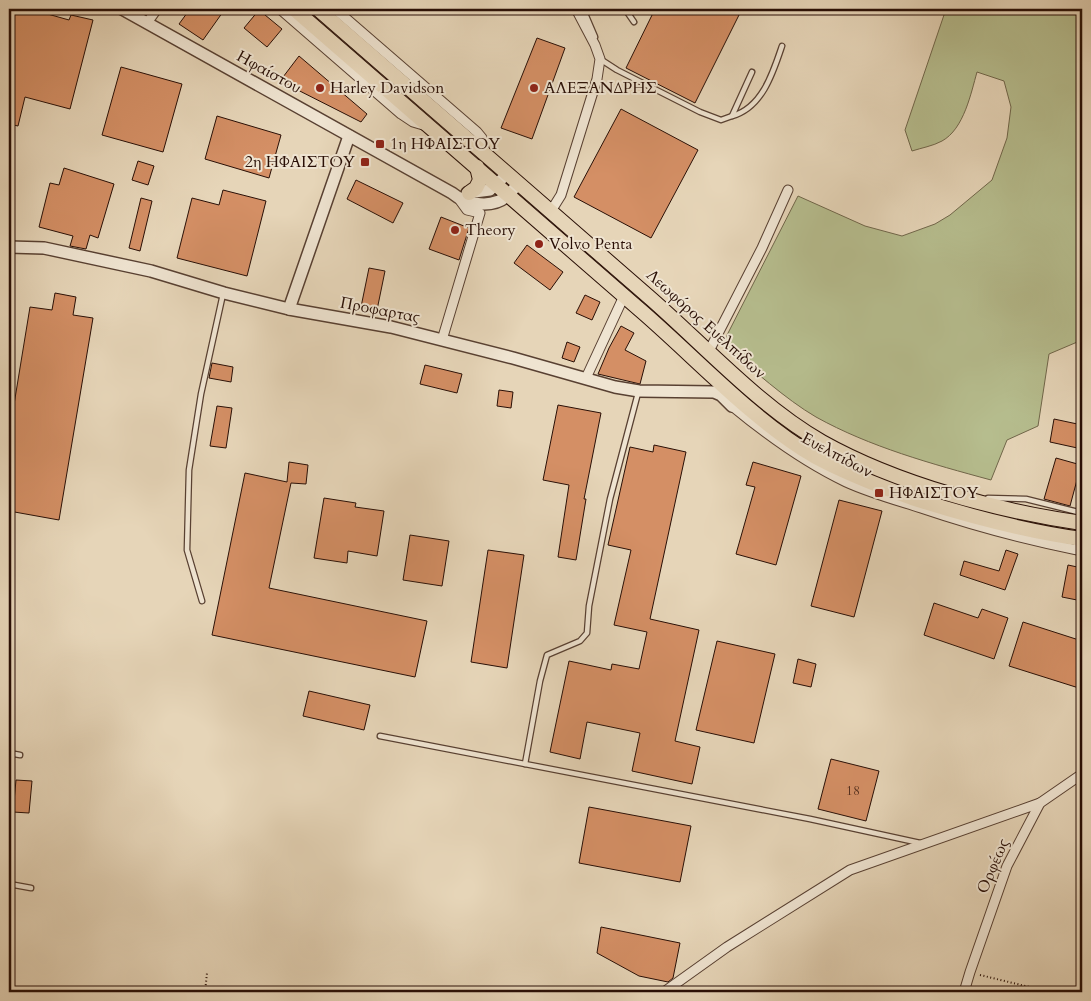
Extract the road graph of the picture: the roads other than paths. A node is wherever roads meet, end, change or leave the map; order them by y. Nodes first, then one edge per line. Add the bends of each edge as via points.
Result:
1 (122, 9) edge
2 (157, 9) edge
3 (280, 9) edge
4 (294, 9) edge
5 (318, 9) edge
6 (335, 9) edge
7 (576, 9) edge
8 (584, 9) edge
9 (625, 9) edge
10 (634, 22) dead end
11 (147, 23) junction
12 (782, 46) dead end
13 (600, 59) junction
14 (752, 72) dead end
15 (732, 116) junction
16 (432, 128) junction
17 (349, 136) junction
18 (485, 153) junction
19 (477, 167) junction
20 (507, 173) junction
21 (518, 183) junction
22 (497, 184) junction
23 (788, 190) dead end
24 (460, 195) junction
25 (514, 200) junction
26 (551, 211) junction
27 (9, 247) edge
28 (224, 293) junction
29 (624, 296) junction
30 (289, 310) junction
31 (442, 340) junction
32 (710, 351) junction
33 (586, 378) junction
34 (639, 392) junction
35 (736, 403) junction
36 (967, 498) junction
37 (1082, 513) edge
38 (961, 517) junction
39 (1082, 523) edge
40 (1082, 539) edge
41 (1082, 551) edge
42 (202, 601) dead end
43 (380, 736) dead end
44 (9, 753) edge
45 (20, 755) dead end
46 (525, 764) junction
47 (1082, 774) edge
48 (1040, 803) junction
49 (922, 844) junction
50 (9, 884) edge
51 (31, 888) dead end
52 (664, 992) edge
53 (964, 992) edge

1 - 11 street, Ηφαίστου
2 - 11 street
3 - 16 street via 401,114
4 - 16 main road, Λεωφόρος Ευελπίδων
5 - 18 main road, Λεωφόρος Ευελπίδων
6 - 18 street via 477,132 482,138
7 - 13 street
8 - 13 lane via 599,45
9 - 10 lane
11 - 17 street, Ηφαίστου
12 - 15 lane via 766,86 752,106
13 - 15 lane via 700,112 721,120
13 - 26 street via 597,79 561,195
14 - 15 lane
16 - 19 main road, Λεωφόρος Ευελπίδων
17 - 24 street, Ηφαίστου
17 - 30 street
18 - 20 main road, Λεωφόρος Ευελπίδων
19 - 22 main road, Λεωφόρος Ευελπίδων
19 - 24 main road via 480,180 476,188
20 - 21 main road, Λεωφόρος Ευελπίδων
20 - 22 street
21 - 25 street
21 - 26 main road, Λεωφόρος Ευελπίδων
22 - 24 street via 490,190
22 - 25 main road, Λεωφόρος Ευελπίδων
23 - 32 street
24 - 25 street, Ηφαίστου via 478,204
24 - 31 street via 467,210 480,213
25 - 29 main road, Λεωφόρος Ευελπίδων
26 - 32 main road, Λεωφόρος Ευελπίδων
27 - 28 street, Προφαρτας via 44,248 151,271
28 - 30 street, Προφαρτας
28 - 42 lane via 201,394 189,470 188,550
29 - 33 street
29 - 35 main road, Λεωφόρος Ευελπίδων
30 - 31 street, Προφαρτας via 391,327
31 - 33 street, Προφαρτας
32 - 36 main road, Λεωφόρος Ευελπίδων via 768,403 821,442 895,476
33 - 34 street, Προφαρτας
34 - 35 street, Προφαρτας via 714,392
34 - 46 lane via 610,499 587,632 580,641 547,655
35 - 38 main road, Λεωφόρος Ευελπίδων via 789,444 888,490
36 - 37 lane via 1026,499
36 - 39 main road, Λεωφόρος Ευελπίδων via 1047,518
38 - 40 main road, Λεωφόρος Ευελπίδων
38 - 41 street via 1043,543
43 - 46 lane
44 - 45 lane
46 - 49 lane
47 - 48 street, Ορφέως
48 - 49 street
48 - 53 street, Ορφέως via 1007,866
49 - 52 street via 850,870 727,947
50 - 51 lane

